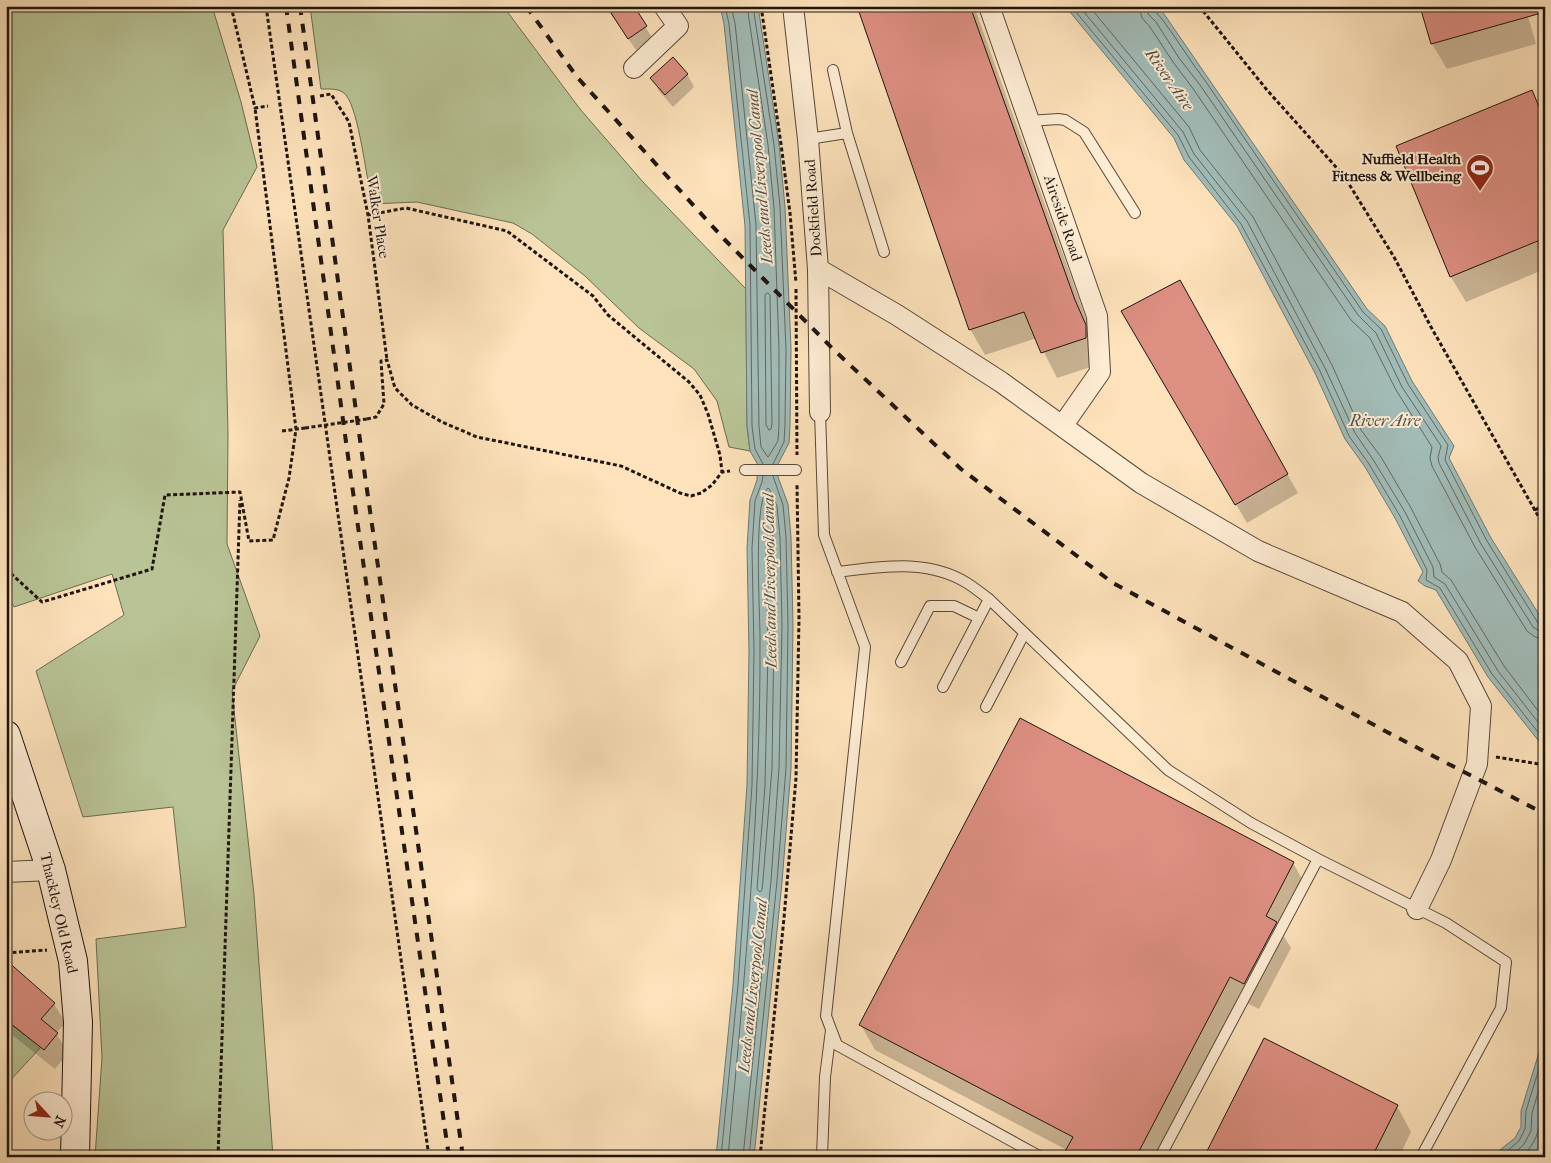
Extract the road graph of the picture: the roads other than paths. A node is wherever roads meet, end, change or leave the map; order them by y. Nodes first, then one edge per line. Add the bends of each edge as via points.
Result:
1 (664, 6) edge
2 (793, 6) edge
3 (989, 6) edge
4 (634, 68) dead end
5 (832, 70) dead end
6 (1029, 121) junction
7 (847, 133) junction
8 (808, 139) junction
9 (1135, 213) dead end
10 (884, 252) dead end
11 (818, 268) junction
12 (820, 412) joint
13 (1063, 426) junction
14 (745, 470) road end
15 (796, 470) road end
16 (837, 572) junction
17 (989, 599) junction
18 (979, 618) junction
19 (1024, 634) junction
20 (901, 662) dead end
21 (943, 687) dead end
22 (986, 707) dead end
23 (6, 736) edge
24 (1318, 859) junction
25 (51, 870) junction
26 (6, 872) edge
27 (1417, 909) junction
28 (831, 1029) junction
29 (1039, 1156) edge
30 (75, 1157) edge
31 (822, 1157) edge
32 (1160, 1157) edge
33 (1421, 1157) edge

1 - 4 street via 678,26
2 - 8 street, Dockfield Road
3 - 6 street, Aireside Road
5 - 7 lane
6 - 9 lane via 1065,120 1084,132
6 - 13 street, Aireside Road via 1097,316 1100,372
7 - 8 lane
7 - 10 lane
8 - 11 street, Dockfield Road
11 - 12 street, Dockfield Road
11 - 13 street via 1001,382
12 - 16 lane via 824,536
13 - 27 street via 1141,483 1258,551 1402,612 1458,661 1481,706 1477,764 1440,860
14 - 15 lane
16 - 17 lane via 891,565 928,568 966,582
16 - 28 lane via 865,647 826,1016
17 - 18 lane
17 - 19 lane
18 - 20 lane via 954,606 930,606
18 - 21 lane
19 - 22 lane
19 - 24 lane via 1168,770 1251,823
23 - 25 street, Thackley Old Road
24 - 27 lane
24 - 32 lane
25 - 26 street
25 - 30 street, Thackley Old Road via 73,961 78,1022
27 - 33 lane via 1446,923 1506,962 1501,1008
28 - 29 lane via 837,1045
28 - 31 lane via 825,1077

